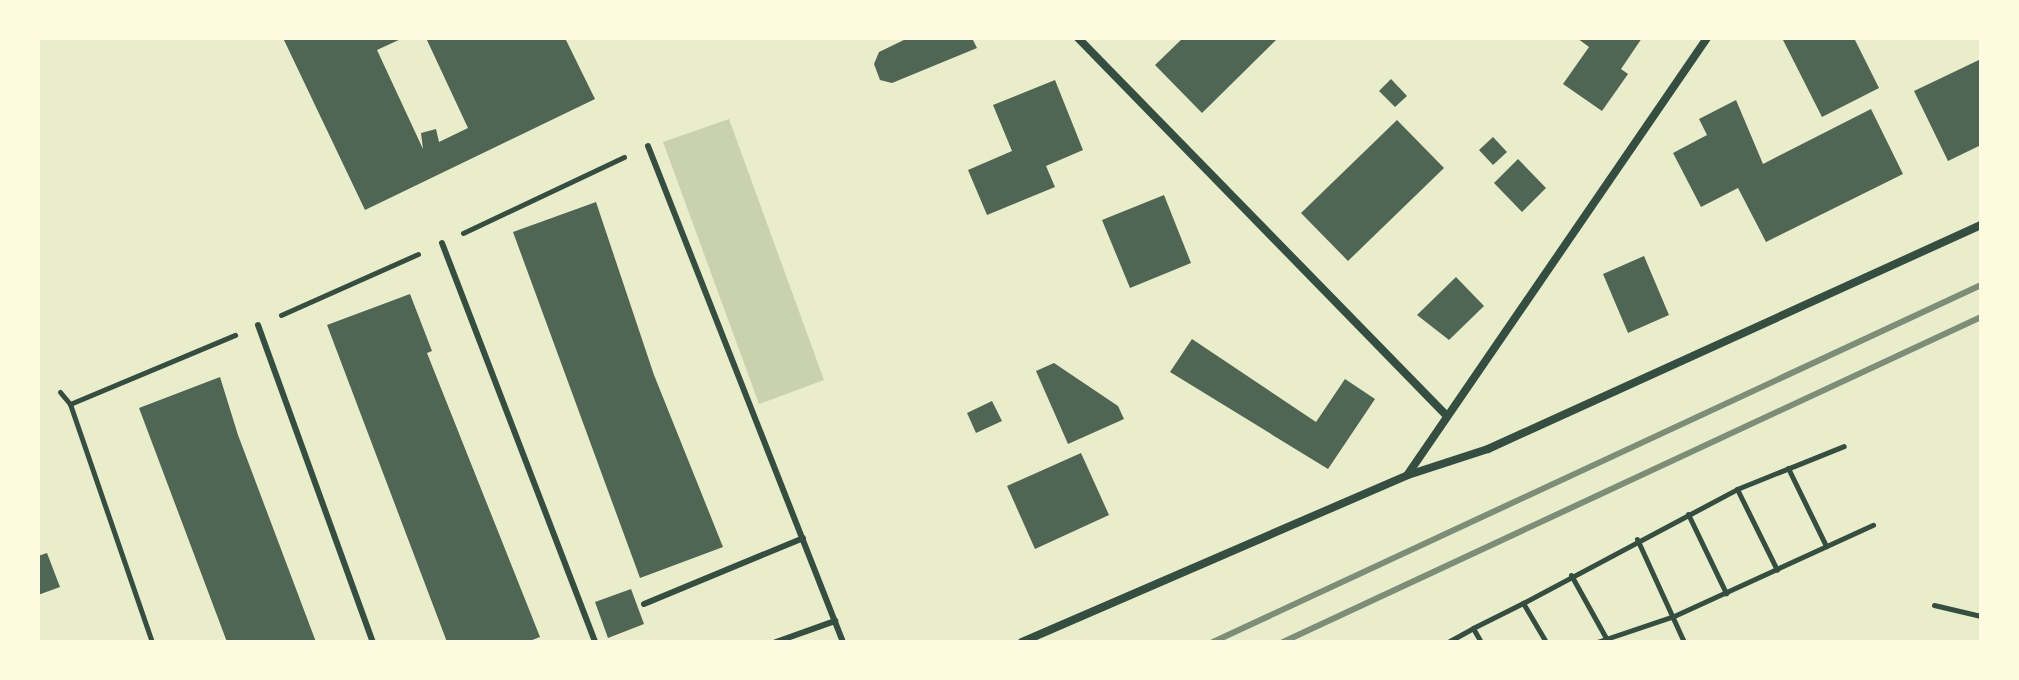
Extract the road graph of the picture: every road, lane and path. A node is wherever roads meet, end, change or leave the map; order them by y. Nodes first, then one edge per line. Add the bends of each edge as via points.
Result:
1 (1078, 38) edge
2 (1707, 38) edge
3 (648, 146) joint
4 (1981, 225) edge
5 (442, 243) junction
6 (258, 325) junction
7 (60, 392) dead end
8 (70, 404) junction
9 (1446, 415) junction
10 (1844, 446) dead end
11 (1788, 468) junction
12 (1408, 475) junction
13 (1737, 489) junction
14 (1688, 514) junction
15 (1873, 525) dead end
16 (803, 538) junction
17 (1637, 539) junction
18 (1826, 546) junction
19 (1777, 570) junction
20 (1571, 575) junction
21 (1726, 593) junction
22 (1523, 603) junction
23 (644, 604) dead end
24 (1934, 605) dead end
25 (1674, 616) junction
26 (1981, 616) edge
27 (835, 621) junction
28 (1473, 628) junction
29 (1606, 638) junction
30 (152, 642) edge
31 (373, 642) edge
32 (595, 642) edge
33 (776, 642) edge
34 (843, 642) edge
35 (1022, 642) edge
36 (1448, 642) edge
37 (1481, 642) edge
38 (1546, 642) edge
39 (1597, 642) edge
40 (1684, 642) edge

1 - 9 street
2 - 9 street
3 - 5 path
3 - 16 lane
4 - 12 street via 1488,449
5 - 6 path
5 - 32 lane
6 - 8 path
6 - 31 lane
7 - 8 path
8 - 30 path
9 - 12 street
10 - 11 path
11 - 13 path
11 - 18 path
12 - 35 street
13 - 14 path
13 - 19 path
14 - 17 path
14 - 21 path
15 - 18 path
16 - 23 lane
16 - 27 lane
17 - 20 path
17 - 25 path
18 - 19 path
19 - 21 path
20 - 22 path
20 - 29 path
21 - 25 path
22 - 28 path
22 - 38 path
24 - 26 path
25 - 29 path
25 - 40 path
27 - 33 lane
27 - 34 lane
28 - 36 path
28 - 37 path
29 - 39 path

